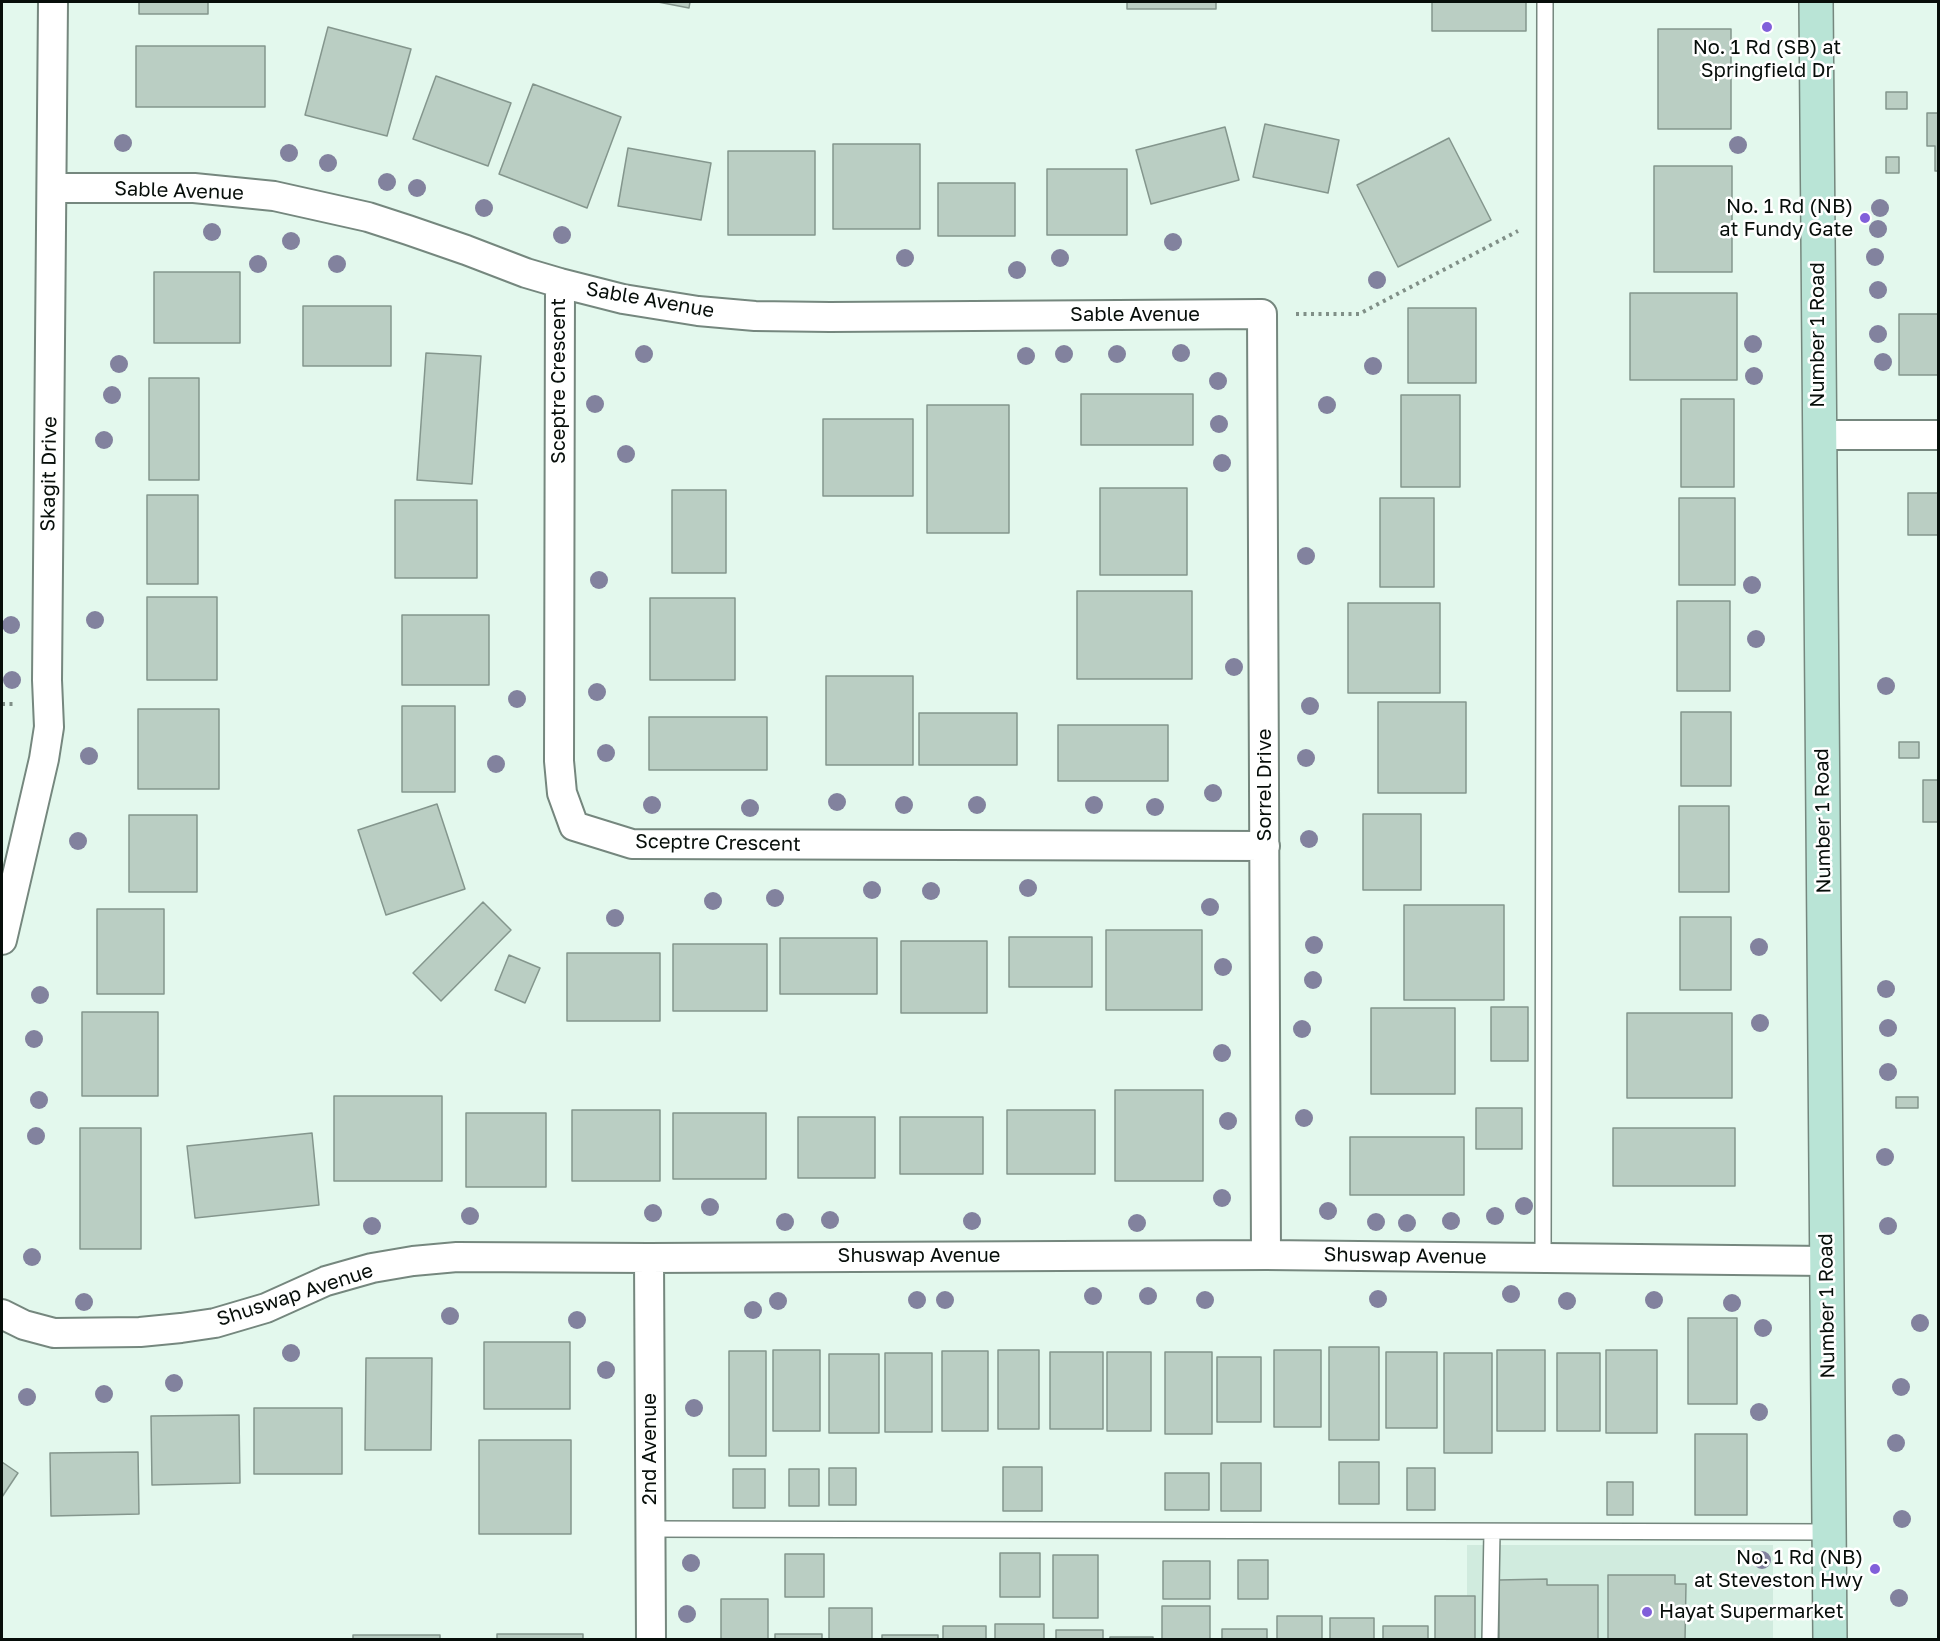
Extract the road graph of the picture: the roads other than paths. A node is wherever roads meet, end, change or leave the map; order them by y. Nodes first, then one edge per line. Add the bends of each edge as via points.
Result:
1 (54, 2) edge
2 (1545, 2) edge
3 (1816, 2) edge
4 (52, 188) junction
5 (560, 284) junction
6 (1262, 314) joint
7 (1819, 435) junction
8 (1938, 435) edge
9 (1265, 846) junction
10 (2, 940) edge
11 (1266, 1255) junction
12 (649, 1258) junction
13 (1543, 1258) junction
14 (1826, 1261) junction
15 (13, 1319) edge
16 (650, 1529) junction
17 (1492, 1532) junction
18 (1829, 1532) junction
19 (651, 1640) edge
20 (1490, 1640) edge
21 (1830, 1640) edge

1 - 4 street, Skagit Drive
2 - 13 lane
3 - 7 main road, Number 1 Road
4 - 5 street, Sable Avenue via 194,188 274,196 368,217
4 - 10 street, Skagit Drive via 49,726
5 - 6 street, Sable Avenue via 623,300 756,316
5 - 9 street, Sceptre Crescent via 559,761 562,793 574,826 632,844
6 - 9 street, Sorrel Drive
7 - 8 street
7 - 14 main road, Number 1 Road
9 - 11 street, Sorrel Drive
11 - 12 street, Shuswap Avenue
11 - 13 street, Shuswap Avenue
12 - 15 street, Shuswap Avenue via 458,1257 413,1261 326,1281 266,1308 214,1323 140,1332 54,1333
12 - 16 street, 2nd Avenue
13 - 14 street, Shuswap Avenue
14 - 18 main road, Number 1 Road
16 - 17 lane
16 - 19 street, 2nd Avenue
17 - 18 lane
17 - 20 lane
18 - 21 main road, Number 1 Road

